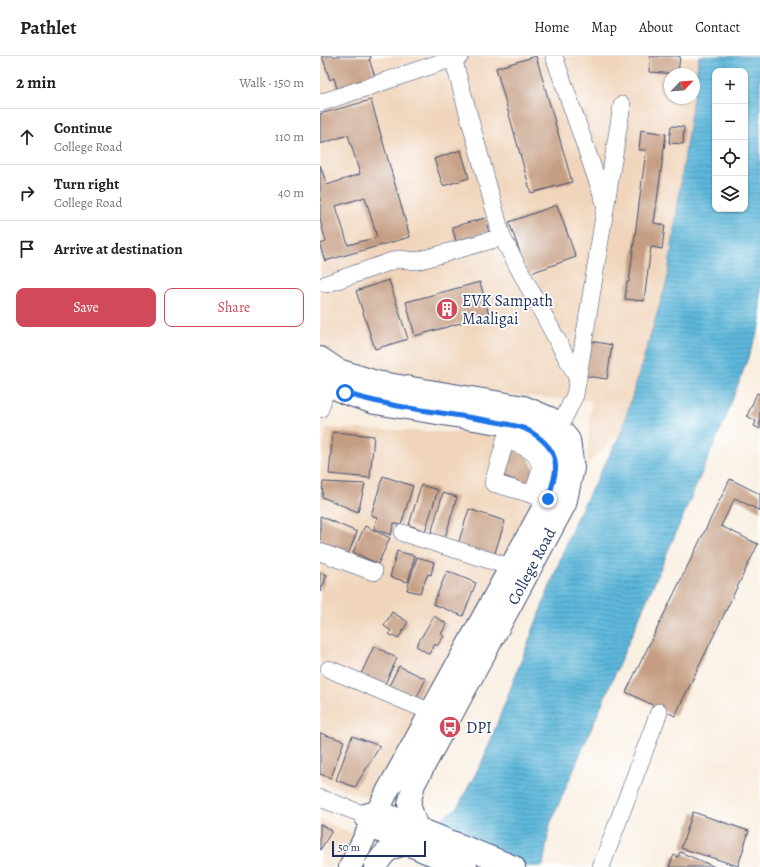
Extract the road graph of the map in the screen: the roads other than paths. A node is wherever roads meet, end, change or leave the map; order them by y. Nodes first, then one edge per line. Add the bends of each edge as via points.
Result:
1 (554, 56) edge
2 (456, 57) edge
3 (320, 102) edge
4 (622, 106) dead end
5 (606, 206) junction
6 (502, 237) junction
7 (322, 288) edge
8 (320, 358) edge
9 (578, 379) junction
10 (322, 384) edge
11 (320, 409) edge
12 (559, 428) junction
13 (507, 433) junction
14 (540, 497) junction
15 (403, 533) dead end
16 (320, 552) edge
17 (511, 567) junction
18 (374, 572) dead end
19 (330, 669) dead end
20 (430, 712) junction
21 (659, 712) dead end
22 (320, 798) edge
23 (372, 817) junction
24 (421, 839) junction
25 (350, 867) edge
26 (375, 867) edge
27 (466, 867) edge
28 (514, 867) edge
29 (601, 867) edge

1 - 5 street
2 - 3 street
2 - 6 street
4 - 5 street
5 - 9 street
6 - 7 street via 417,261 398,259
6 - 9 street
8 - 12 main road, College Road via 338,370 376,382 524,407 552,419
9 - 12 street via 575,394
10 - 11 street
10 - 13 main road, College Road via 375,403
12 - 24 main road, College Road via 569,440 573,468 565,504 414,784 409,804
13 - 14 street via 493,483
13 - 14 main road, College Road via 517,426 538,436 551,450 556,470
14 - 17 main road, College Road
15 - 17 street
16 - 18 street
17 - 20 main road, College Road
19 - 20 street
20 - 23 main road, College Road
21 - 29 street
22 - 23 street
23 - 24 main road
23 - 25 main road, College Road
24 - 26 main road via 393,847 383,853
24 - 27 main road
24 - 28 main road

